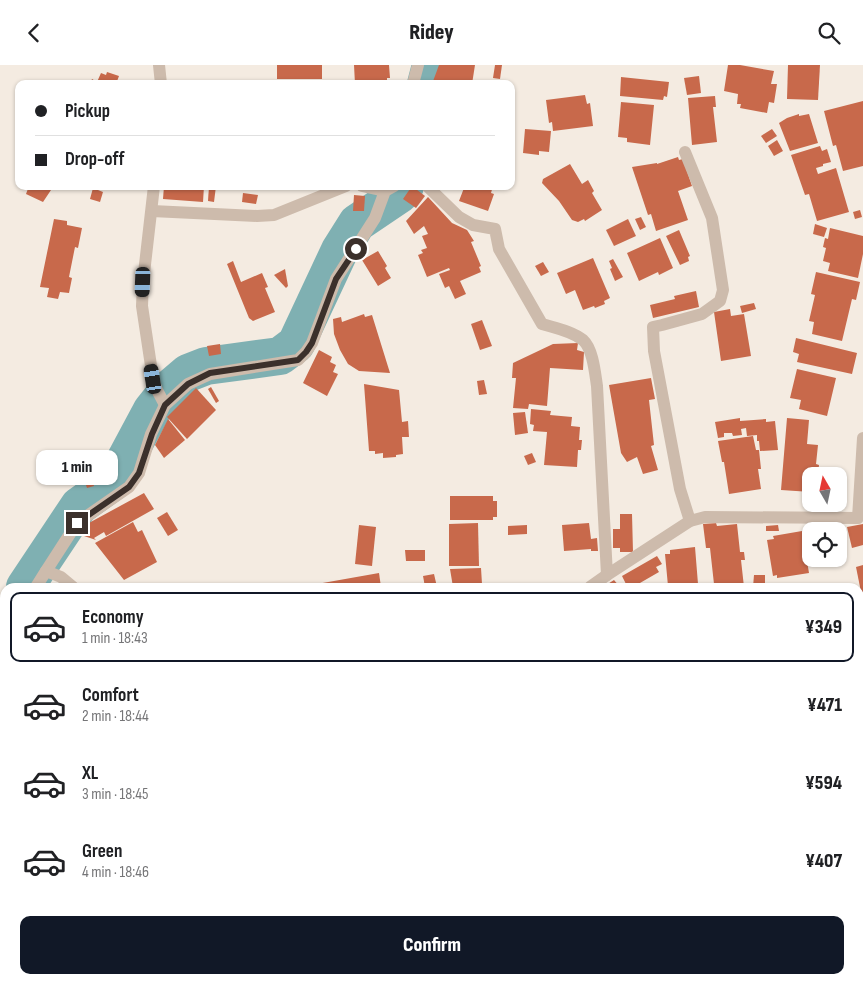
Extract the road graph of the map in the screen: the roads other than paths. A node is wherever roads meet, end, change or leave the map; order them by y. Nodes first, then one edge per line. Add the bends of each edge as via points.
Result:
1 (159, 65) edge
2 (418, 65) edge
3 (161, 80) edge
4 (414, 80) edge
5 (685, 151) dead end
6 (154, 190) edge
7 (336, 190) edge
8 (431, 190) edge
9 (387, 192) edge
10 (152, 211) junction
11 (162, 399) junction
12 (863, 439) edge
13 (690, 521) junction
14 (46, 571) junction
15 (606, 575) junction
16 (38, 583) edge
17 (68, 583) edge
18 (595, 583) edge

1 - 3 street
2 - 4 street
5 - 13 street via 712,218 722,290 720,301 702,313 652,327 680,489
6 - 10 street
7 - 10 street via 274,215
8 - 15 street via 458,217 473,225 495,229 499,249 542,324 584,341 593,361 597,386
9 - 11 street via 336,279 312,343 298,360 210,373
10 - 11 street via 142,306 153,379
11 - 14 street via 139,473 129,487 77,523
12 - 13 street via 858,517 705,517
13 - 15 street
14 - 16 street
14 - 17 street
15 - 18 street

